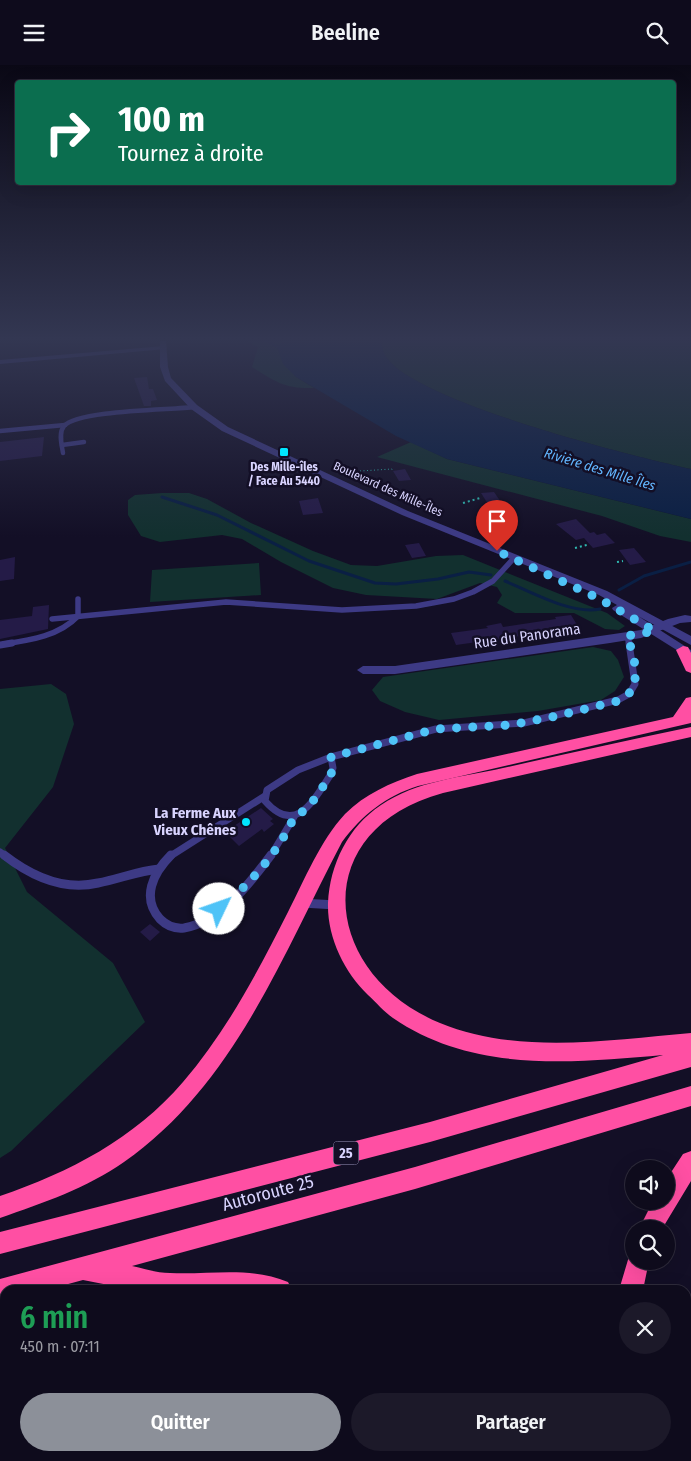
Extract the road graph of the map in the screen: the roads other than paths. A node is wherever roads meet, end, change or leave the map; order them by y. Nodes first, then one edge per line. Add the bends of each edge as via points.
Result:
1 (194, 407) joint
2 (65, 425) junction
3 (0, 431) edge
4 (84, 442) dead end
5 (62, 445) junction
6 (63, 453) dead end
7 (514, 559) junction
8 (536, 568) junction
9 (78, 599) dead end
10 (78, 616) junction
11 (52, 619) dead end
12 (691, 619) edge
13 (666, 626) junction
14 (655, 631) junction
15 (626, 636) junction
16 (0, 645) edge
17 (688, 649) edge
18 (691, 668) edge
19 (363, 670) dead end
20 (691, 702) edge
21 (684, 719) edge
22 (691, 732) edge
23 (331, 757) junction
24 (265, 796) junction
25 (294, 817) junction
26 (0, 852) edge
27 (159, 869) junction
28 (302, 903) junction
29 (337, 905) junction
30 (691, 1043) edge
31 (691, 1057) edge
32 (691, 1096) edge
33 (691, 1162) edge
34 (675, 1186) edge
35 (0, 1207) edge
36 (0, 1243) edge
37 (81, 1269) junction
38 (636, 1270) edge
39 (22, 1285) edge
40 (169, 1285) edge
41 (169, 1285) edge
42 (245, 1285) edge
43 (633, 1285) edge

1 - 2 lane via 96,416
1 - 7 street, Boulevard des Mille-Îles via 225,429 280,456
2 - 3 lane
2 - 5 lane
4 - 5 lane
5 - 6 lane
7 - 8 street, Boulevard des Mille-Îles
7 - 10 lane via 493,581 473,592 416,606 342,610 226,602
8 - 13 street, Boulevard des Mille-Îles via 603,593
8 - 14 street, Boulevard des Mille-Îles
9 - 10 lane
10 - 11 lane
10 - 16 lane via 67,626 36,638
12 - 13 street, Rue du Panorama via 679,619
13 - 14 street, Rue du Panorama
13 - 17 street, Boulevard des Mille-Îles
14 - 15 street, Rue du Panorama
14 - 17 street, Boulevard des Mille-Îles
15 - 19 street, Rue du Panorama via 395,670
15 - 23 lane via 631,647 635,684 629,694 618,701 524,723 436,729
17 - 18 highway
20 - 21 highway
21 - 28 highway via 417,780 386,791 343,826
22 - 29 highway via 447,787 401,801 376,817 357,837 341,872
23 - 24 lane via 298,770 267,791
23 - 25 lane via 331,774 312,802
24 - 25 lane via 270,809 278,815
24 - 27 lane via 173,853
25 - 27 lane via 287,833 252,879 228,903 200,922 174,928 166,925 151,910 150,891
26 - 27 lane via 37,875 64,885 92,885
28 - 29 lane
28 - 35 highway via 239,1021 201,1078 172,1111 137,1141 94,1168 51,1189
29 - 30 highway via 342,938 363,977 390,1004 428,1027 488,1046 542,1053
31 - 36 highway, Autoroute 25 / 25 via 430,1132
32 - 37 highway, Autoroute 25 via 453,1168
33 - 34 highway
37 - 39 highway, Autoroute 25
37 - 40 highway
38 - 43 highway
41 - 42 highway

